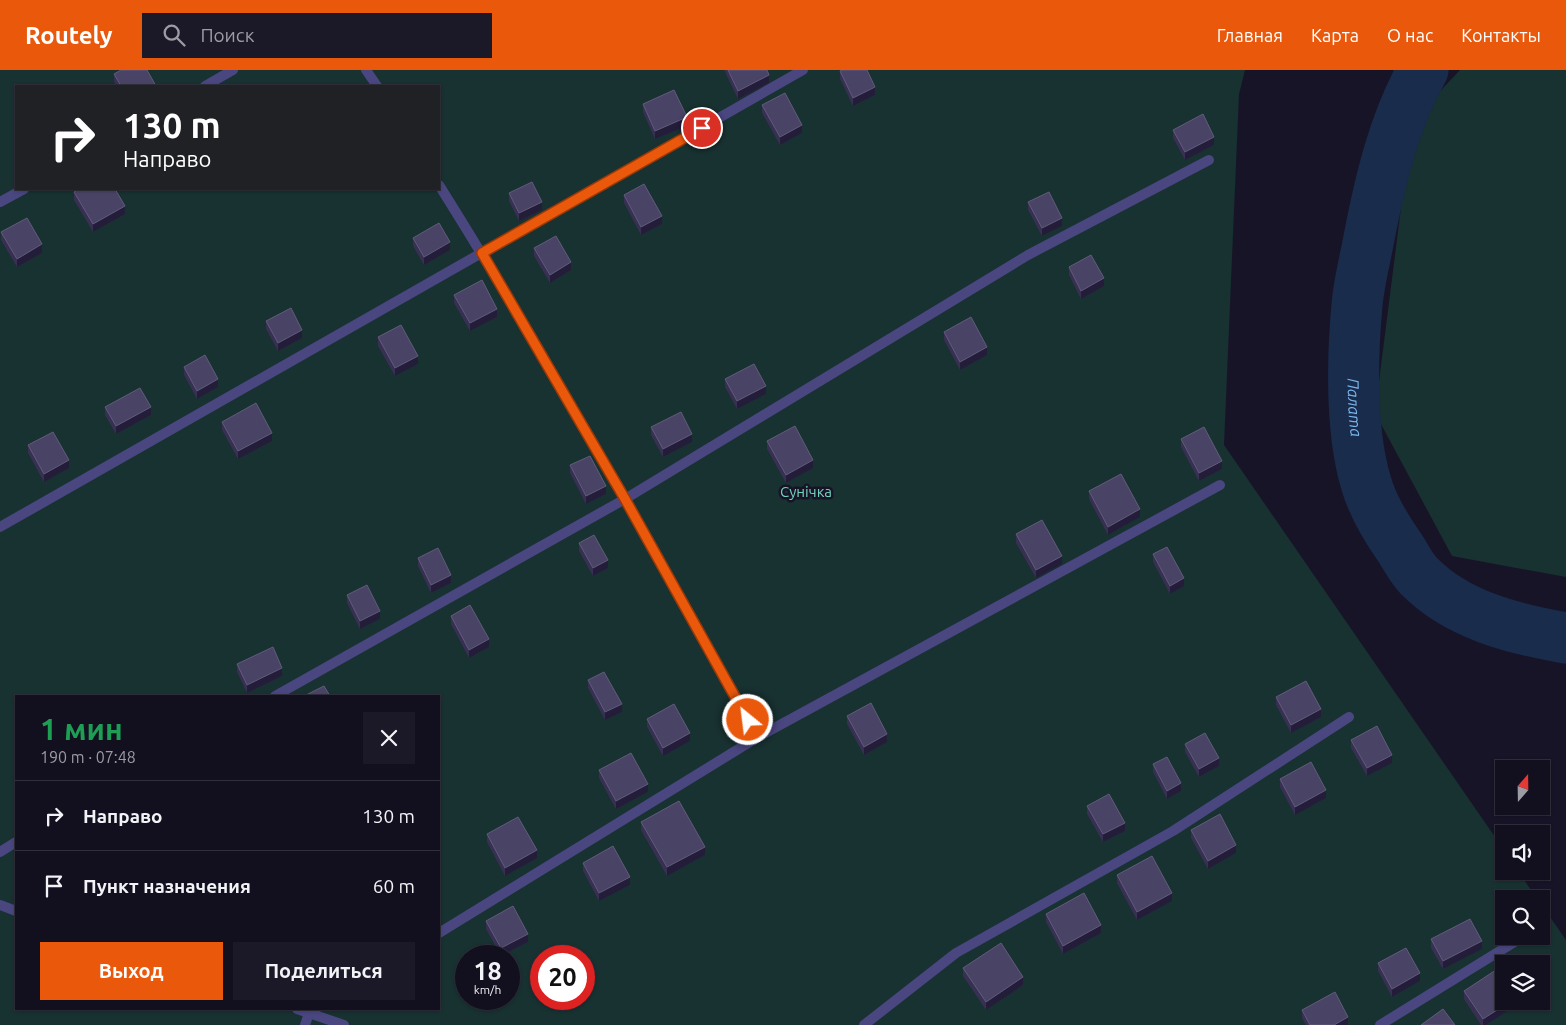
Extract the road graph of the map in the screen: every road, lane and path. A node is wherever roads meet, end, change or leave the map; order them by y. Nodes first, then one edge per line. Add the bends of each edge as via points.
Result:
1 (233, 70) edge
2 (366, 70) edge
3 (803, 70) edge
4 (207, 85) edge
5 (376, 85) edge
6 (1209, 160) dead end
7 (440, 187) edge
8 (22, 190) edge
9 (0, 202) edge
10 (482, 253) junction
11 (1220, 485) dead end
12 (625, 499) junction
13 (0, 527) edge
14 (277, 695) edge
15 (1349, 717) dead end
16 (758, 737) junction
17 (15, 843) edge
18 (0, 852) edge
19 (0, 905) edge
20 (15, 911) edge
21 (440, 932) edge
22 (1509, 945) edge
23 (313, 1011) edge
24 (305, 1025) edge
25 (344, 1025) edge
26 (864, 1025) edge
27 (1380, 1025) edge

1 - 4 street
2 - 5 street
3 - 10 street
6 - 12 street via 1028,255
7 - 10 street
8 - 9 street
10 - 12 street
10 - 13 street
11 - 16 street
12 - 14 street
12 - 16 street
15 - 26 street via 1173,831 956,953
16 - 21 street
17 - 18 street
19 - 20 street
22 - 27 street
23 - 24 street
23 - 25 street

